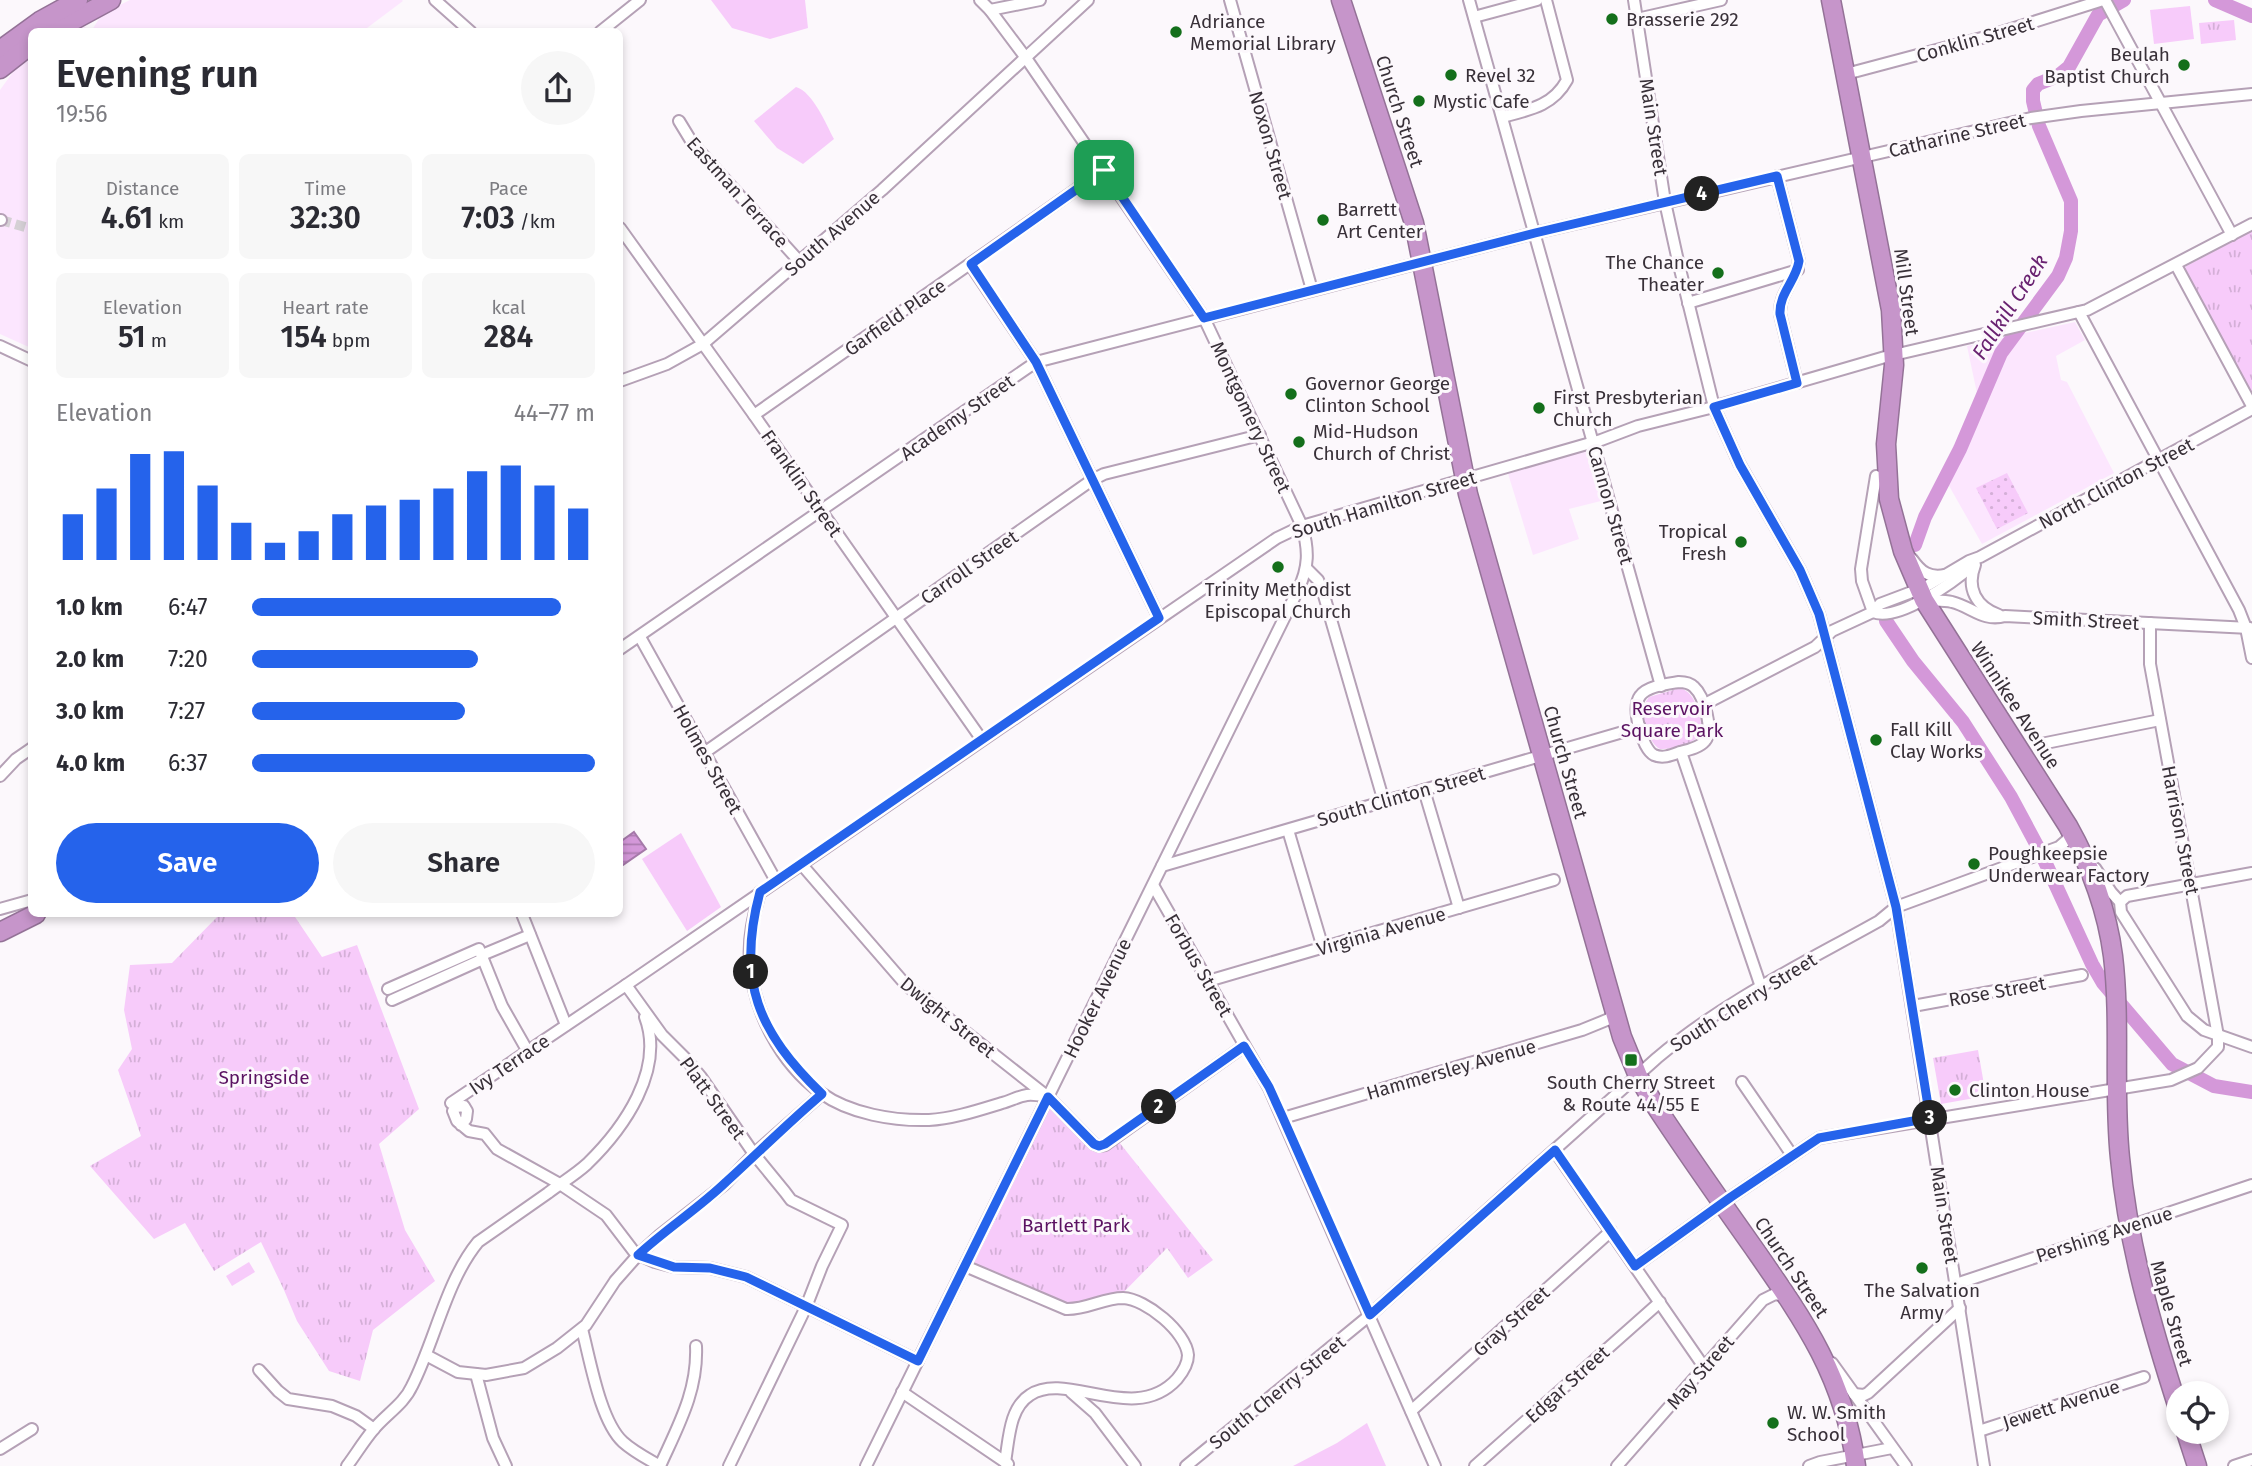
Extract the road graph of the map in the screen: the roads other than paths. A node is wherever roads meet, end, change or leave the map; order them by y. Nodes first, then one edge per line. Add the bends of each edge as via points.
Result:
1 (78, 0) edge
2 (111, 0) edge
3 (435, 0) edge
4 (640, 0) edge
5 (980, 0) edge
6 (1040, 0) edge
7 (1088, 0) edge
8 (1230, 0) edge
9 (1341, 0) edge
10 (1469, 0) edge
11 (1537, 0) edge
12 (1546, 0) edge
13 (1634, 0) edge
14 (1721, 0) edge
15 (1831, 0) edge
16 (2107, 4) edge
17 (990, 10) junction
18 (1474, 17) junction
19 (1637, 19) junction
20 (29, 28) edge
21 (59, 28) edge
22 (462, 28) edge
23 (605, 28) edge
24 (28, 29) edge
25 (28, 47) edge
26 (0, 50) edge
27 (1026, 58) junction
28 (0, 69) edge
29 (1846, 74) junction
30 (2252, 94) edge
31 (2161, 104) junction
32 (1502, 117) junction
33 (678, 121) dead end
34 (1862, 157) junction
35 (1104, 170) junction
36 (1777, 176) junction
37 (1665, 202) junction
38 (2252, 224) edge
39 (623, 232) edge
40 (1535, 233) junction
41 (2232, 235) junction
42 (799, 261) junction
43 (1423, 261) junction
44 (971, 264) junction
45 (2176, 265) junction
46 (1798, 270) junction
47 (1312, 290) junction
48 (1688, 303) junction
49 (2079, 312) junction
50 (1204, 318) junction
51 (703, 344) junction
52 (0, 346) edge
53 (1894, 355) junction
54 (28, 359) edge
55 (1036, 362) junction
56 (623, 380) edge
57 (1797, 383) junction
58 (1714, 407) junction
59 (2252, 408) edge
60 (754, 415) junction
61 (1259, 435) junction
62 (1593, 442) junction
63 (2159, 459) junction
64 (1876, 476) dead end
65 (1465, 478) junction
66 (1092, 480) junction
67 (1889, 492) junction
68 (821, 511) junction
69 (1868, 522) junction
70 (1302, 526) junction
71 (1899, 539) junction
72 (1980, 557) junction
73 (1307, 569) junction
74 (1951, 573) junction
75 (1922, 595) junction
76 (1968, 609) junction
77 (1873, 612) junction
78 (2005, 616) junction
79 (1159, 618) junction
80 (897, 619) junction
81 (2150, 623) junction
82 (2249, 628) edge
83 (1944, 631) junction
84 (640, 637) junction
85 (1826, 637) junction
86 (623, 647) edge
87 (2252, 658) edge
88 (1661, 686) junction
89 (1703, 705) junction
90 (2160, 720) junction
91 (1640, 727) junction
92 (982, 740) junction
93 (2041, 744) dead end
94 (28, 750) edge
95 (1681, 752) junction
96 (704, 753) junction
97 (1542, 755) junction
98 (0, 765) edge
99 (0, 775) edge
100 (1424, 790) junction
101 (1384, 802) junction
102 (1288, 830) junction
103 (2074, 837) junction
104 (802, 865) junction
105 (1162, 866) junction
106 (2252, 873) edge
107 (1554, 880) dead end
108 (776, 881) junction
109 (2191, 884) junction
110 (1153, 885) junction
111 (760, 892) junction
112 (28, 901) edge
113 (2120, 902) junction
114 (1896, 907) junction
115 (1459, 908) junction
116 (0, 909) edge
117 (30, 917) edge
118 (523, 917) edge
119 (0, 932) edge
120 (530, 935) junction
121 (1323, 948) junction
122 (481, 954) junction
123 (2082, 975) dead end
124 (1208, 981) junction
125 (626, 985) junction
126 (1761, 987) junction
127 (390, 994) dead end
128 (639, 1001) junction
129 (1913, 1006) junction
130 (2116, 1009) joint
131 (1614, 1011) junction
132 (566, 1026) junction
133 (2218, 1036) junction
134 (1244, 1046) junction
135 (2252, 1047) edge
136 (527, 1050) junction
137 (1638, 1076) junction
138 (1742, 1082) dead end
139 (2117, 1088) junction
140 (822, 1094) junction
141 (1048, 1097) junction
142 (451, 1103) dead end
143 (1283, 1118) junction
144 (1930, 1118) junction
145 (461, 1125) dead end
146 (1555, 1150) junction
147 (754, 1154) junction
148 (1792, 1155) junction
149 (560, 1184) junction
150 (2252, 1185) edge
151 (1723, 1203) junction
152 (2129, 1226) junction
153 (1611, 1231) junction
154 (638, 1255) junction
155 (965, 1266) junction
156 (1635, 1266) junction
157 (1956, 1284) junction
158 (1790, 1300) junction
159 (1660, 1302) junction
160 (806, 1307) junction
161 (1960, 1308) junction
162 (1370, 1315) junction
163 (582, 1329) junction
164 (1815, 1340) junction
165 (696, 1346) dead end
166 (426, 1355) junction
167 (918, 1361) junction
168 (1704, 1367) junction
169 (259, 1370) dead end
170 (476, 1374) junction
171 (2144, 1377) dead end
172 (2170, 1381) edge
173 (1069, 1390) junction
174 (902, 1392) junction
175 (1868, 1393) junction
176 (1854, 1394) junction
177 (1411, 1411) junction
178 (1871, 1416) junction
179 (32, 1429) dead end
180 (374, 1429) junction
181 (1979, 1430) junction
182 (2190, 1444) edge
183 (1892, 1448) junction
184 (0, 1449) edge
185 (1855, 1460) edge
186 (2252, 1460) edge
187 (1007, 1464) edge
188 (347, 1466) edge
189 (506, 1466) edge
190 (660, 1466) edge
191 (729, 1466) edge
192 (866, 1466) edge
193 (1135, 1466) edge
194 (1186, 1466) edge
195 (1435, 1466) edge
196 (1475, 1466) edge
197 (1617, 1466) edge
198 (1809, 1466) edge
199 (1906, 1466) edge
200 (1984, 1466) edge
201 (2197, 1466) edge
202 (2234, 1466) edge

1 - 20 highway
2 - 21 highway
3 - 22 street
4 - 23 street
5 - 17 street, Montgomery Street
6 - 17 street
7 - 27 street, South Avenue
8 - 47 street, Noxon Street
9 - 43 highway, Church Street
10 - 18 street, Cannon Street
11 - 18 street
12 - 32 street via 1567,80 1548,103
13 - 19 street, Main Street
14 - 19 street
15 - 29 highway, Mill Street
16 - 29 street, Conklin Street
16 - 31 street
17 - 27 street, Montgomery Street
18 - 32 street, Cannon Street
19 - 37 street, Main Street
24 - 26 highway
25 - 28 highway
27 - 35 street, Montgomery Street
27 - 42 street, South Avenue
29 - 34 highway, Mill Street
30 - 31 street, Catharine Street
31 - 34 street, Catharine Street via 2036,117
31 - 41 street
32 - 40 street, Cannon Street
33 - 42 street, Eastman Terrace via 693,144
34 - 36 street, Catharine Street
34 - 53 highway, Mill Street via 1890,298
35 - 44 street, Garfield Place
35 - 50 street, Montgomery Street
36 - 37 street, Catharine Street
36 - 46 street
37 - 40 street, Academy Street
37 - 48 street, Main Street
38 - 41 street, South Hamilton Street
39 - 51 street, Franklin Street
40 - 43 street, Academy Street
40 - 62 street, Cannon Street
41 - 45 street, South Hamilton Street
42 - 51 street, South Avenue
43 - 47 street, Academy Street
43 - 65 highway, Church Street
44 - 55 street
44 - 60 street, Garfield Place
45 - 49 street, South Hamilton Street
45 - 59 street
46 - 48 street
46 - 57 street via 1779,306
47 - 50 street, Academy Street
48 - 58 street, Main Street
49 - 53 street, South Hamilton Street
49 - 63 street
50 - 55 street, Academy Street
50 - 61 street, Montgomery Street
51 - 56 street, South Avenue via 667,364
51 - 60 street, Franklin Street
52 - 54 street
53 - 57 street, South Hamilton Street
53 - 67 highway, Mill Street via 1886,444
55 - 66 street
55 - 68 street, Academy Street
57 - 58 street, South Hamilton Street
58 - 62 street, South Hamilton Street
58 - 85 street, Main Street via 1754,492 1811,591
59 - 63 street, North Clinton Street
60 - 68 street, Franklin Street
61 - 66 street, Carroll Street
61 - 70 street, Montgomery Street
62 - 65 street, South Hamilton Street
62 - 88 street, Cannon Street
63 - 72 street, North Clinton Street
63 - 82 street
64 - 69 street
65 - 70 street, South Hamilton Street
65 - 97 highway, Church Street
66 - 79 street
66 - 80 street, Carroll Street
67 - 69 street
67 - 71 highway, Mill Street
68 - 80 street, Franklin Street
68 - 84 street, Academy Street
69 - 77 street via 1861,575
70 - 73 street, Hooker Avenue
70 - 79 street, South Hamilton Street via 1255,552
71 - 74 street via 1923,572 1934,576
71 - 75 highway, Mill Street
72 - 74 street, North Clinton Street
72 - 75 street, North Clinton Street via 1956,579
72 - 78 street via 1971,576 1975,597 1985,609
73 - 101 street via 1323,592
73 - 105 street, Hooker Avenue
74 - 75 street, North Clinton Street
75 - 76 street, Smith Street
75 - 77 street, North Clinton Street via 1880,604
75 - 83 highway, Winnikee Avenue
76 - 78 street, Smith Street via 1986,617
76 - 83 street via 1957,607 1947,612
77 - 85 street, North Clinton Street
78 - 81 street, Smith Street
79 - 92 street, South Hamilton Street
80 - 92 street, Franklin Street
80 - 96 street, Carroll Street
81 - 82 street, Smith Street
81 - 90 street, Harrison Street via 2149,658
82 - 87 street
83 - 103 highway, Winnikee Avenue
84 - 86 street, Academy Street
84 - 96 street, Holmes Street
85 - 89 street
85 - 114 street, Main Street
88 - 89 street via 1689,683 1697,689
88 - 91 street via 1637,700
89 - 95 street via 1709,734 1700,745
90 - 93 street
90 - 109 street, Harrison Street
91 - 95 street via 1652,754 1660,757
91 - 97 street, South Clinton Street
92 - 104 street, South Hamilton Street
94 - 98 street
94 - 99 street
95 - 126 street
96 - 108 street, Holmes Street
97 - 100 street, South Clinton Street
97 - 131 highway, Church Street
100 - 101 street, South Clinton Street
100 - 115 street
101 - 102 street, South Clinton Street
102 - 105 street, South Clinton Street
102 - 121 street
103 - 113 street, Winnikee Avenue
103 - 114 street, South Cherry Street via 2049,851
103 - 130 highway, Winnikee Avenue via 2090,870 2109,934
104 - 108 street, South Hamilton Street
104 - 141 street, Dwight Street via 906,985
105 - 110 street, Hooker Avenue
106 - 109 street
107 - 115 street, Virginia Avenue
108 - 111 street, South Hamilton Street
109 - 113 street via 2127,896
109 - 133 street, Harrison Street
110 - 124 street, Forbus Street
110 - 141 street, Hooker Avenue
111 - 125 street, South Hamilton Street
111 - 140 street via 751,932 754,989 777,1045
112 - 116 street
113 - 133 street, Winnikee Avenue via 2121,912 2183,1011
114 - 126 street, South Cherry Street
114 - 129 street, Main Street
115 - 121 street, Virginia Avenue
117 - 119 highway
118 - 120 street
120 - 122 street
120 - 132 street
121 - 124 street, Virginia Avenue
122 - 127 street
122 - 136 street via 502,1006
123 - 129 street, Rose Street
124 - 134 street, Forbus Street
125 - 128 street, Platt Street
125 - 132 street, South Hamilton Street
126 - 137 street, South Cherry Street via 1682,1039
128 - 147 street, Platt Street via 662,1035 701,1077
128 - 149 street via 652,1048 644,1082 602,1148
129 - 144 street, Main Street
130 - 139 highway, Maple Street
131 - 137 highway, Church Street
131 - 143 street, Hammersley Avenue via 1609,1019 1582,1030
132 - 136 street, Ivy Terrace
133 - 135 street, Winnikee Avenue
133 - 139 street via 2218,1047 2195,1070 2172,1080
134 - 141 street, Dwight Street via 1099,1146
134 - 143 street, Forbus Street
136 - 142 street, Ivy Terrace
137 - 146 street, South Cherry Street
137 - 151 highway, Church Street
138 - 148 street
139 - 144 street
139 - 152 highway, Maple Street via 2119,1153
140 - 141 street via 878,1116 912,1120 944,1118 1027,1095
140 - 147 street
141 - 155 street, Hooker Avenue
143 - 162 street, Forbus Street
144 - 148 street via 1819,1138
144 - 157 street, Main Street
145 - 149 street via 485,1134 497,1149
146 - 153 street
146 - 162 street, South Cherry Street
147 - 154 street via 725,1184
147 - 160 street, Platt Street via 791,1199 842,1225
148 - 151 street
149 - 154 street via 606,1215
149 - 166 street via 473,1248
150 - 152 street, Pershing Avenue
151 - 156 street
151 - 158 highway, Church Street
152 - 157 street, Pershing Avenue
152 - 172 highway, Maple Street via 2146,1307
153 - 156 street
153 - 177 street, Gray Street
154 - 160 street via 674,1267 710,1268 746,1277
154 - 163 street
155 - 167 street, Hooker Avenue
155 - 173 street via 1066,1309 1112,1299 1134,1300 1165,1320 1188,1353 1177,1379 1154,1394 1139,1398
156 - 159 street
157 - 161 street, Main Street
158 - 164 highway, Church Street
158 - 168 street, May Street via 1775,1294 1763,1300
159 - 168 street
159 - 196 street, Edgar Street
160 - 167 street
160 - 191 street
161 - 175 street
161 - 181 street, Main Street
162 - 177 street, Forbus Street
162 - 194 street, South Cherry Street
163 - 170 street via 524,1368
163 - 190 street via 614,1431
164 - 176 street, Church Street
164 - 185 highway via 1840,1397
165 - 190 street via 697,1367 687,1405
166 - 170 street via 458,1372
166 - 180 street via 408,1393
167 - 174 street, Hooker Avenue
168 - 197 street, May Street
169 - 180 street via 288,1399 321,1403 356,1416
170 - 189 street via 493,1438
171 - 181 street, Jewett Avenue
173 - 187 street via 1043,1388 1023,1399 1016,1408
173 - 193 street via 1095,1413
174 - 187 street
174 - 192 street, Hooker Avenue
175 - 176 street
175 - 178 street
176 - 178 street, Church Street
177 - 195 street, Forbus Street
178 - 183 street, Church Street
179 - 184 street
180 - 188 street
181 - 200 street, Main Street
182 - 201 highway
183 - 185 street
183 - 199 street, Church Street
185 - 198 street
186 - 202 street

